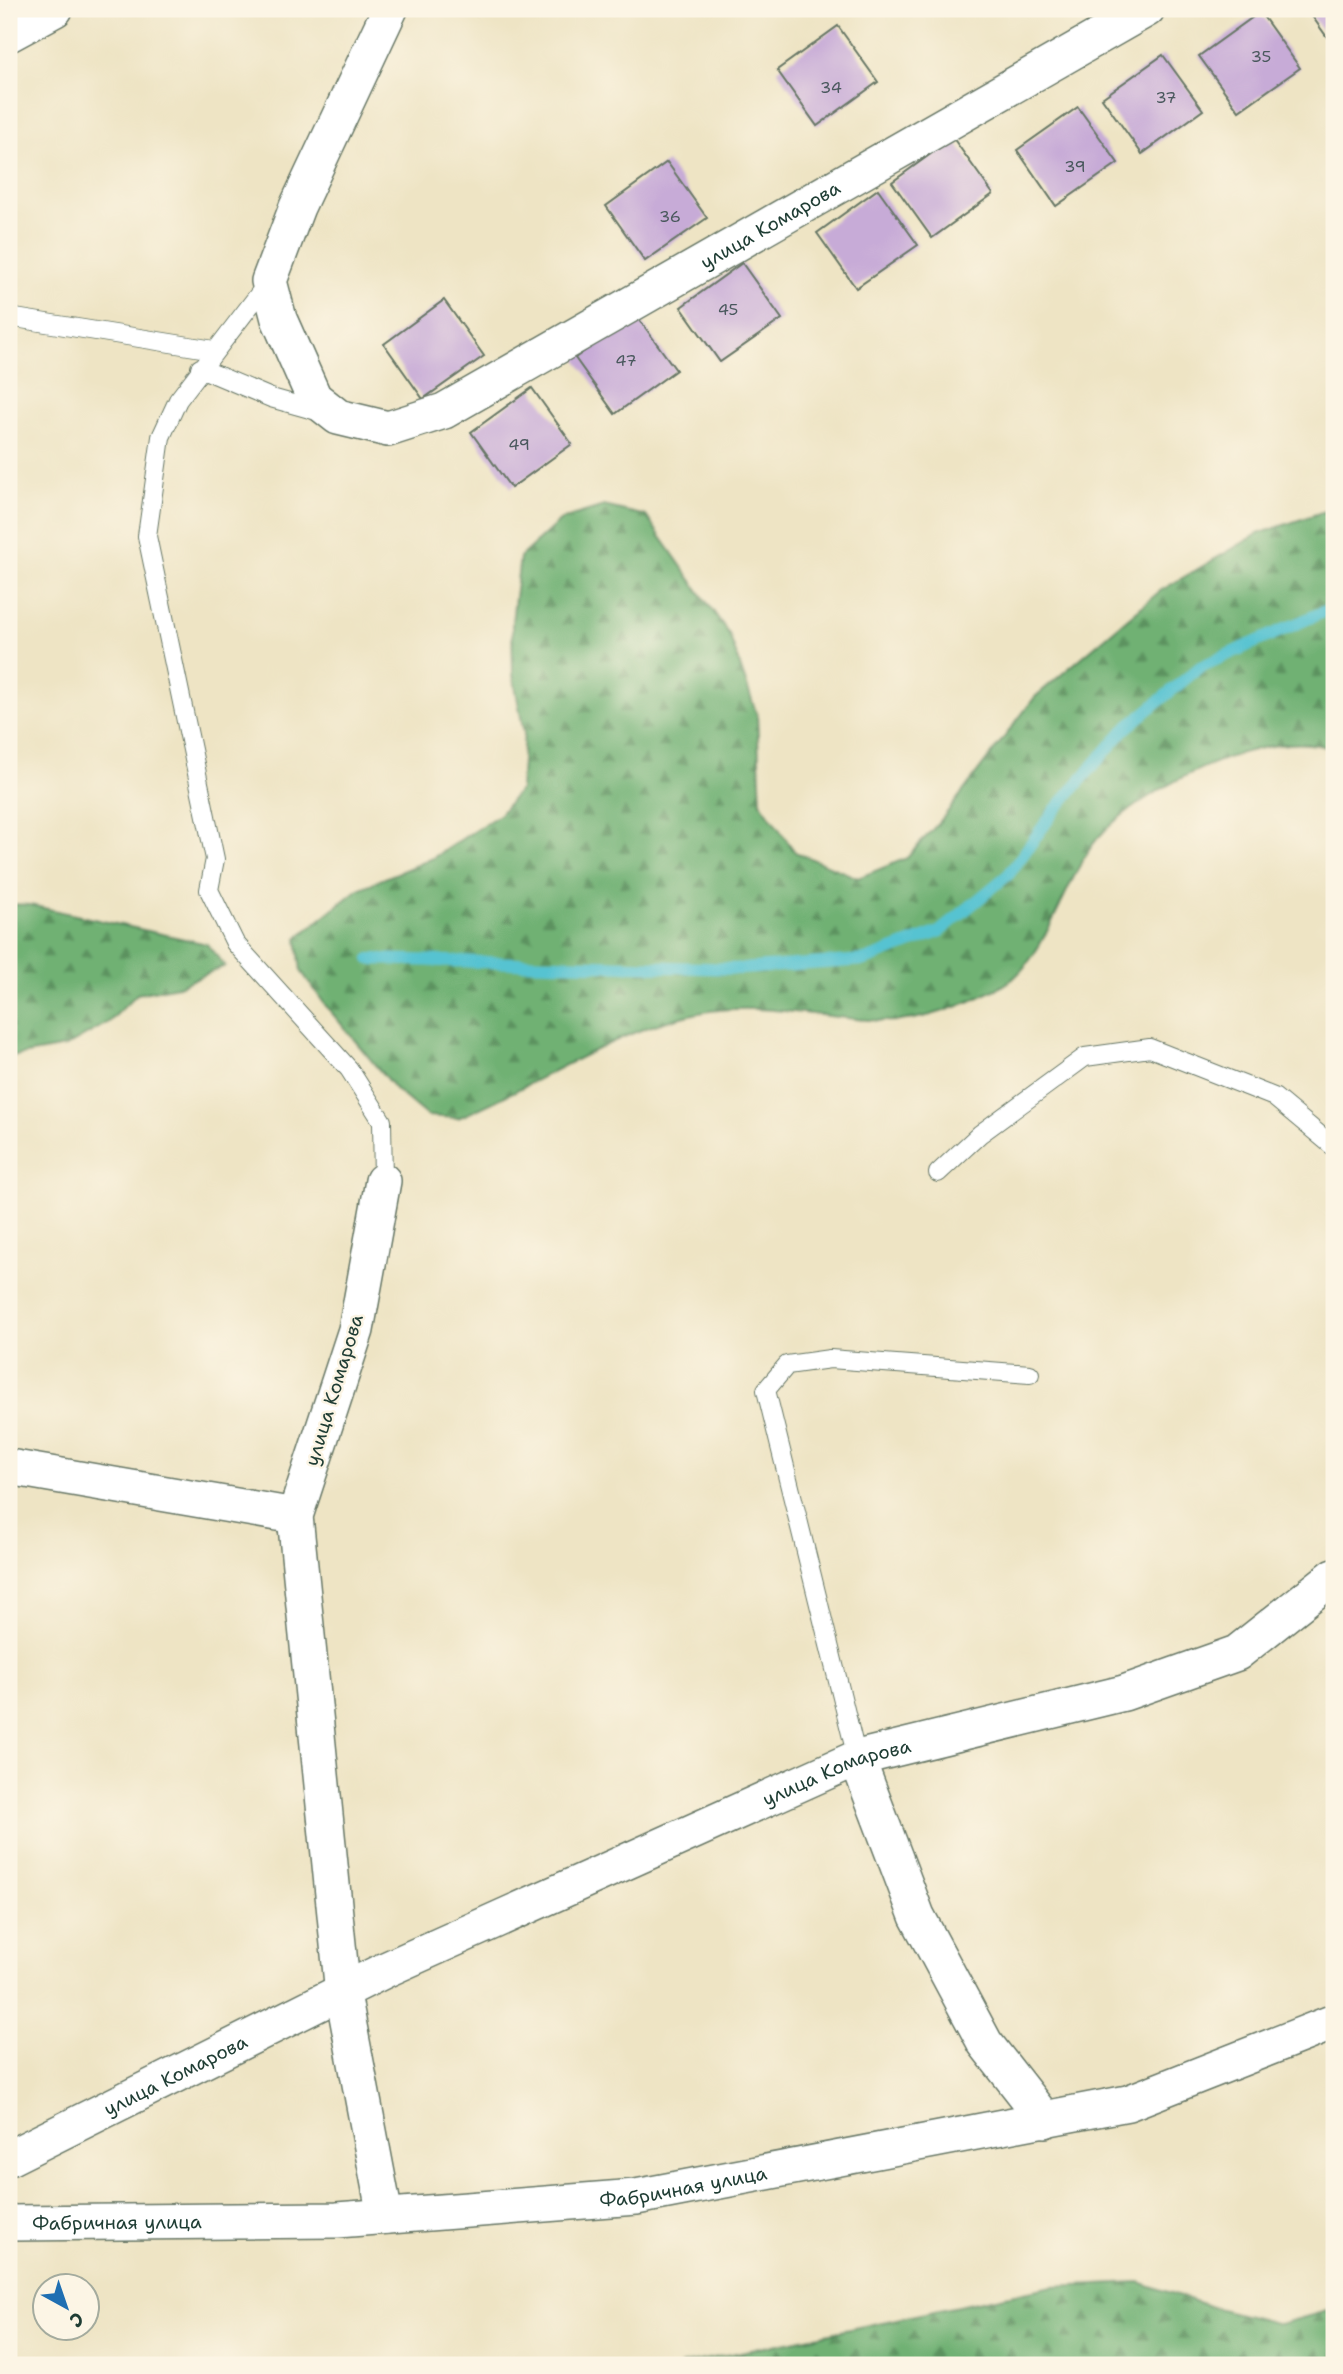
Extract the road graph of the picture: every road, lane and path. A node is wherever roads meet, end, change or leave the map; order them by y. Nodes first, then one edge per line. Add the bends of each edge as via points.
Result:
1 (55, 9) edge
2 (390, 9) edge
3 (1147, 9) edge
4 (9, 34) edge
5 (269, 281) junction
6 (9, 317) edge
7 (214, 350) junction
8 (200, 368) junction
9 (338, 417) junction
10 (1334, 1147) edge
11 (938, 1173) dead end
12 (383, 1181) joint
13 (1030, 1374) dead end
14 (9, 1466) edge
15 (295, 1516) junction
16 (1334, 1576) edge
17 (857, 1758) junction
18 (343, 1994) junction
19 (1334, 2022) edge
20 (1045, 2120) junction
21 (9, 2158) edge
22 (385, 2216) junction
23 (9, 2223) edge

1 - 4 street
2 - 5 street via 297,206
3 - 9 street, улица Комарова via 444,411 388,429
5 - 7 lane
5 - 9 street via 279,319 314,398
6 - 7 lane
7 - 8 lane
8 - 9 lane via 271,398
8 - 12 lane via 161,437 147,536 215,859 209,890 235,943 349,1069 382,1121
10 - 11 lane via 1274,1097 1150,1048 1085,1057 981,1134
12 - 15 street, улица Комарова via 356,1330
13 - 17 lane via 830,1359 787,1365 766,1390
14 - 15 street
15 - 18 street, улица Комарова
16 - 17 street, улица Комарова via 1237,1653 1124,1693
17 - 18 street, улица Комарова via 385,1970
17 - 20 street via 917,1916 985,2043
18 - 21 street, улица Комарова
18 - 22 street
19 - 20 street, Фабричная улица via 1128,2104
20 - 22 street, Фабричная улица via 636,2197
22 - 23 street, Фабричная улица

